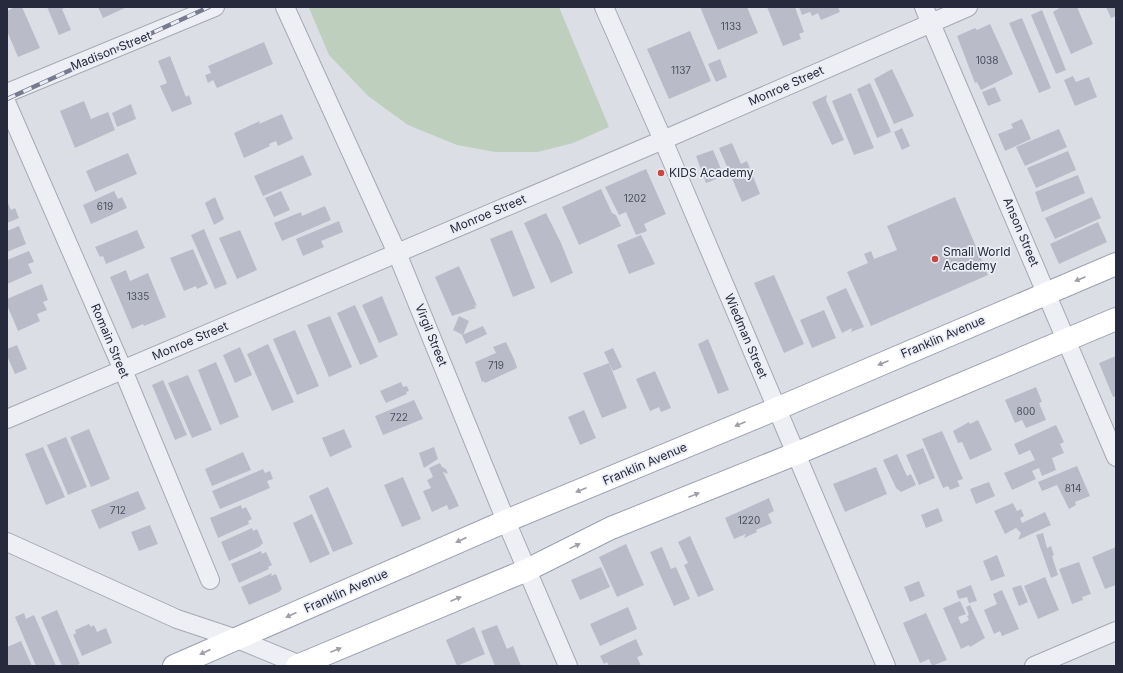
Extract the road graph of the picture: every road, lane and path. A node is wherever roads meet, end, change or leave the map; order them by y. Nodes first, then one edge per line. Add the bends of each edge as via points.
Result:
1 (215, 7) edge
2 (285, 7) edge
3 (604, 7) edge
4 (968, 7) edge
5 (928, 15) edge
6 (7, 93) edge
7 (7, 104) edge
8 (663, 140) junction
9 (397, 253) junction
10 (1116, 264) edge
11 (1047, 293) junction
12 (1116, 319) edge
13 (1067, 340) junction
14 (123, 370) junction
15 (776, 409) junction
16 (7, 419) edge
17 (795, 454) junction
18 (1116, 457) edge
19 (506, 521) junction
20 (7, 542) edge
21 (527, 570) junction
22 (210, 580) dead end
23 (1116, 631) edge
24 (237, 639) junction
25 (174, 666) edge
26 (300, 666) edge
27 (568, 666) edge
28 (886, 666) edge
29 (1034, 666) edge

1 - 6 street, Madison Street
2 - 9 street, Virgil Street
3 - 8 street, Wiedman Street
4 - 5 street, Monroe Street
5 - 8 street, Monroe Street
5 - 11 street, Anson Street
7 - 14 street, Romain Street
8 - 9 street, Monroe Street
8 - 15 street, Wiedman Street
9 - 14 street, Monroe Street
9 - 19 street, Virgil Street
10 -> 11 main road, Franklin Avenue
11 - 13 street, Anson Street
11 -> 15 main road, Franklin Avenue
12 - 13 main road
13 - 17 main road
13 - 18 street, Anson Street
14 - 16 street, Monroe Street
14 - 22 street, Romain Street
15 - 17 street, Wiedman Street
15 -> 19 main road, Franklin Avenue
21 -> 17 main road via 612,528
17 - 28 street, Wiedman Street
19 - 21 street, Virgil Street
19 -> 24 main road, Franklin Avenue
20 - 24 street via 177,619
26 -> 21 main road
21 - 27 street, Virgil Street
23 - 29 street
24 -> 25 main road, Franklin Avenue
24 - 26 street

